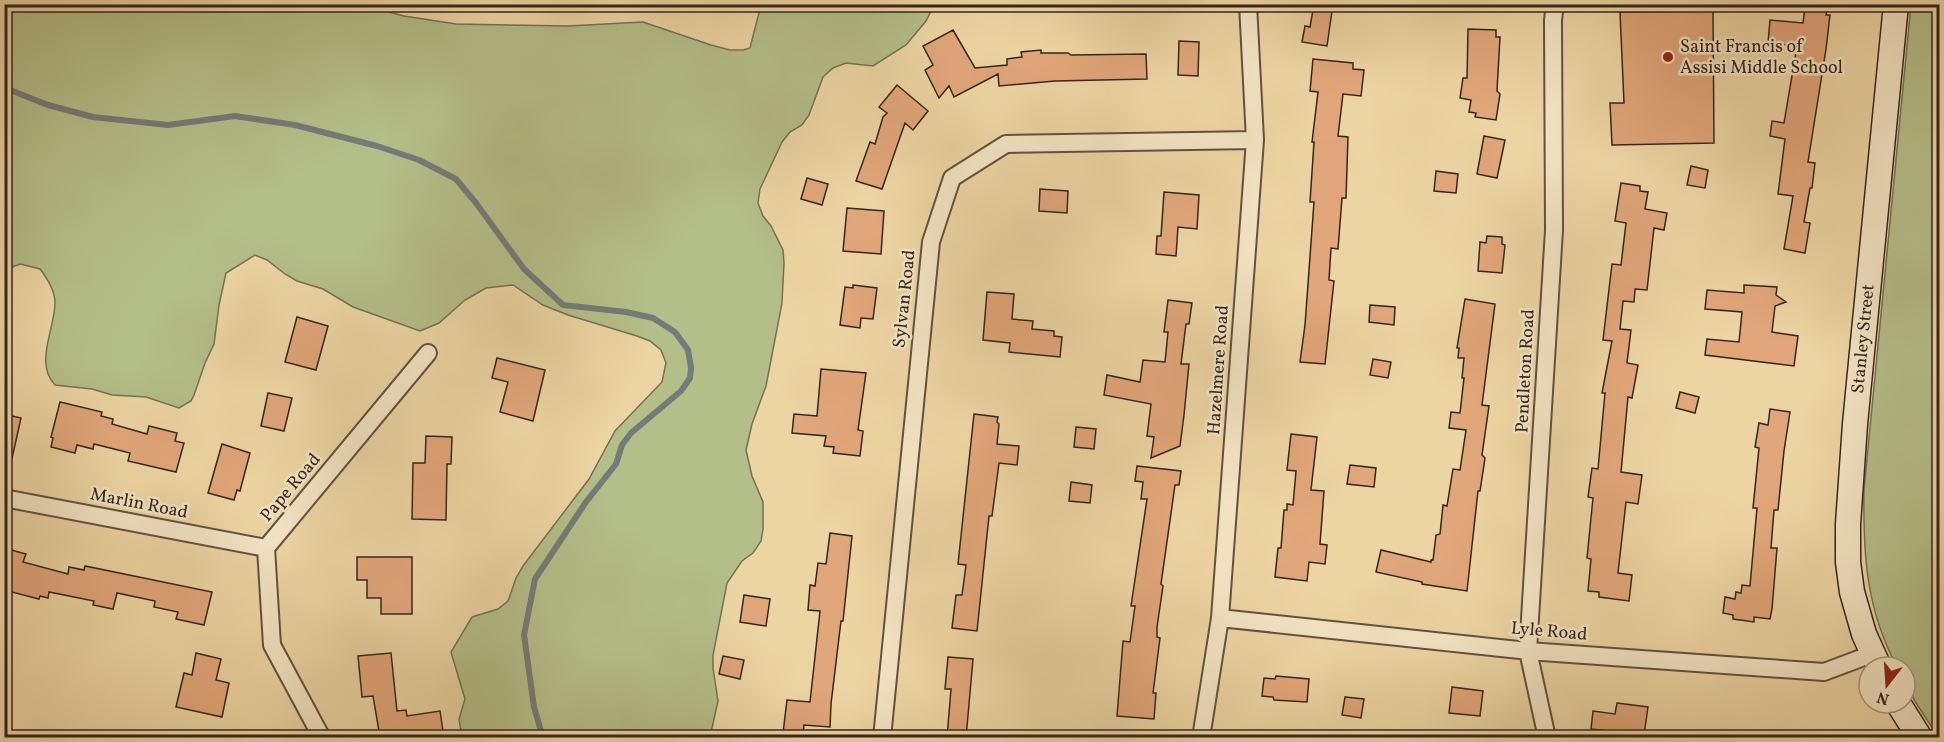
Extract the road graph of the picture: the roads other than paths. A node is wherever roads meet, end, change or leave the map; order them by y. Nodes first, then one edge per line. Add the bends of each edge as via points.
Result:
1 (1248, 4) edge
2 (1555, 4) edge
3 (1896, 4) edge
4 (1255, 140) junction
5 (428, 353) dead end
6 (4, 498) edge
7 (266, 548) junction
8 (1221, 618) junction
9 (1528, 651) junction
10 (1874, 655) edge
11 (1857, 665) edge
12 (1906, 715) edge
13 (322, 738) edge
14 (882, 738) edge
15 (1201, 738) edge
16 (1547, 738) edge
17 (1920, 738) edge

1 - 4 street, Hazelmere Road
2 - 9 street, Pendleton Road via 1554,230
3 - 10 main road, Stanley Street via 1848,524 1851,592
4 - 8 street, Hazelmere Road
4 - 14 street, Sylvan Road via 1006,144 952,178 931,242
5 - 7 street, Pape Road
6 - 7 street, Marlin Road
7 - 13 street, Pape Road via 272,645
8 - 9 street, Lyle Road
8 - 15 street, Hazelmere Road
9 - 11 street, Lyle Road via 1824,672
9 - 16 street, Pendleton Road
12 - 17 main road

